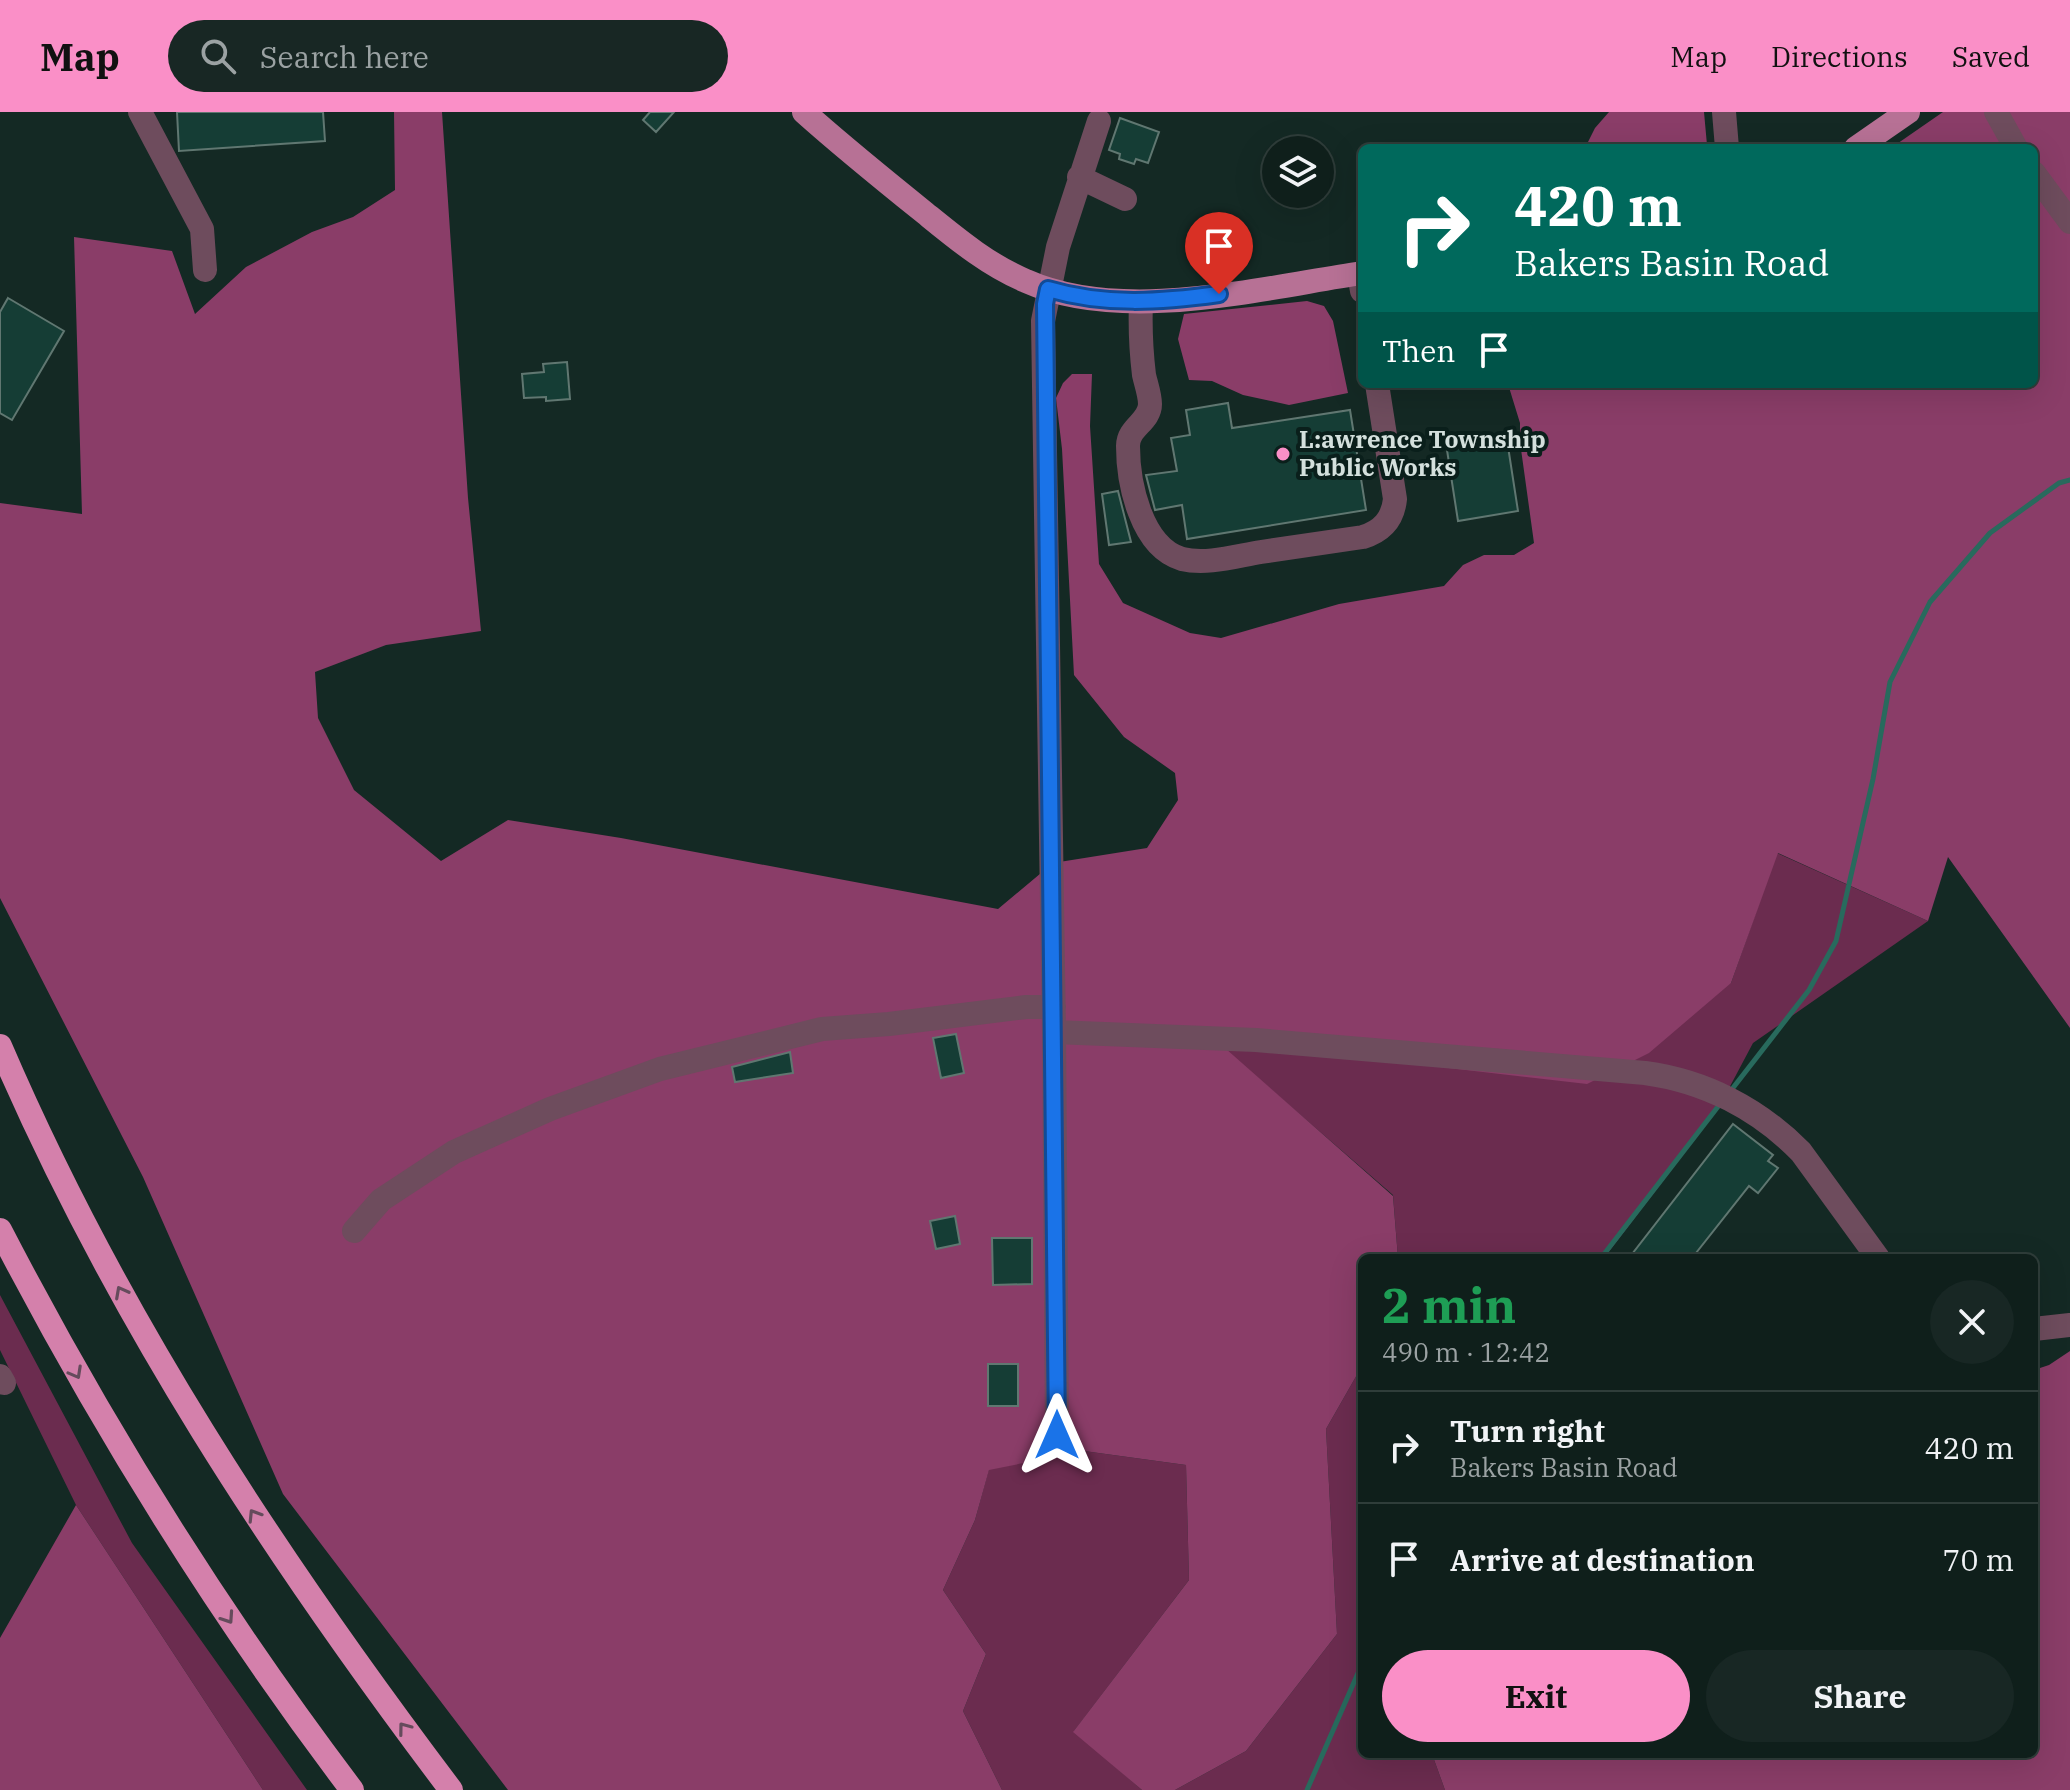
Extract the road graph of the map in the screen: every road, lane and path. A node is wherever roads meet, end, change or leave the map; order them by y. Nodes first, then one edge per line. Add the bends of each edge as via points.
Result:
1 (140, 112) edge
2 (804, 112) edge
3 (1724, 112) edge
4 (1908, 112) edge
5 (1996, 112) edge
6 (1099, 121) dead end
7 (1727, 144) edge
8 (1862, 144) edge
9 (2014, 144) edge
10 (1079, 177) junction
11 (2038, 178) edge
12 (1125, 199) dead end
13 (2070, 222) edge
14 (205, 270) dead end
15 (1358, 279) edge
16 (1048, 289) junction
17 (1141, 302) junction
18 (1378, 388) edge
19 (1054, 1007) junction
20 (1054, 1032) junction
21 (0, 1046) edge
22 (0, 1230) edge
23 (354, 1231) dead end
24 (1875, 1254) edge
25 (2070, 1325) edge
26 (2038, 1329) edge
27 (1057, 1435) dead end
28 (352, 1790) edge
29 (451, 1790) edge

1 - 14 street via 202,229
2 - 16 main road via 981,258
3 - 7 street
4 - 8 main road
5 - 9 street
6 - 10 street
10 - 12 street
10 - 16 street
11 - 13 street
15 - 17 main road
16 - 17 main road via 1081,298
16 - 19 street via 1043,321
17 - 18 street via 1150,403 1129,437 1128,449 1139,513 1151,537 1171,555 1213,560 1363,537 1386,524 1395,499
19 - 20 street
19 - 23 street via 822,1029 660,1069 550,1109 454,1152 381,1200
20 - 24 street via 1256,1040 1687,1080 1765,1121 1801,1152
20 - 27 street
29 -> 21 highway via 299,1583 203,1434 86,1227
22 -> 28 highway via 167,1526
25 - 26 street

